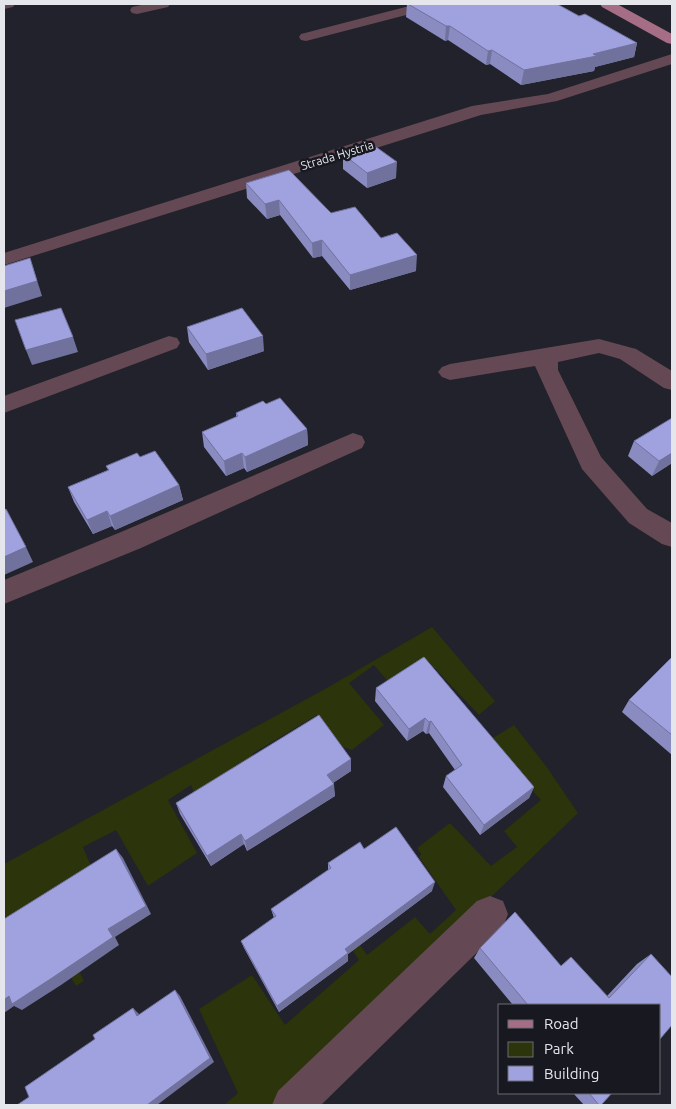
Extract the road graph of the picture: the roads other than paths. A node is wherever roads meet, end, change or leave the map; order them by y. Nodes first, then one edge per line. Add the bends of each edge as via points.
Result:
1 (8, 4) edge
2 (163, 4) edge
3 (432, 4) edge
4 (608, 4) edge
5 (4, 5) edge
6 (137, 10) dead end
7 (306, 38) dead end
8 (672, 40) edge
9 (672, 59) edge
10 (4, 259) edge
11 (169, 343) dead end
12 (548, 356) junction
13 (450, 372) dead end
14 (672, 382) edge
15 (4, 405) edge
16 (353, 442) dead end
17 (672, 536) edge
18 (4, 592) edge
19 (490, 914) dead end
20 (292, 1105) edge

1 - 5 street
2 - 6 street
3 - 7 street
4 - 8 main road
9 - 10 street, Strada Hystria via 551,98 478,110
11 - 15 street
12 - 13 street
12 - 14 street via 599,346 611,348 628,354
12 - 17 street via 547,370 591,462 638,516
16 - 18 street
19 - 20 street

